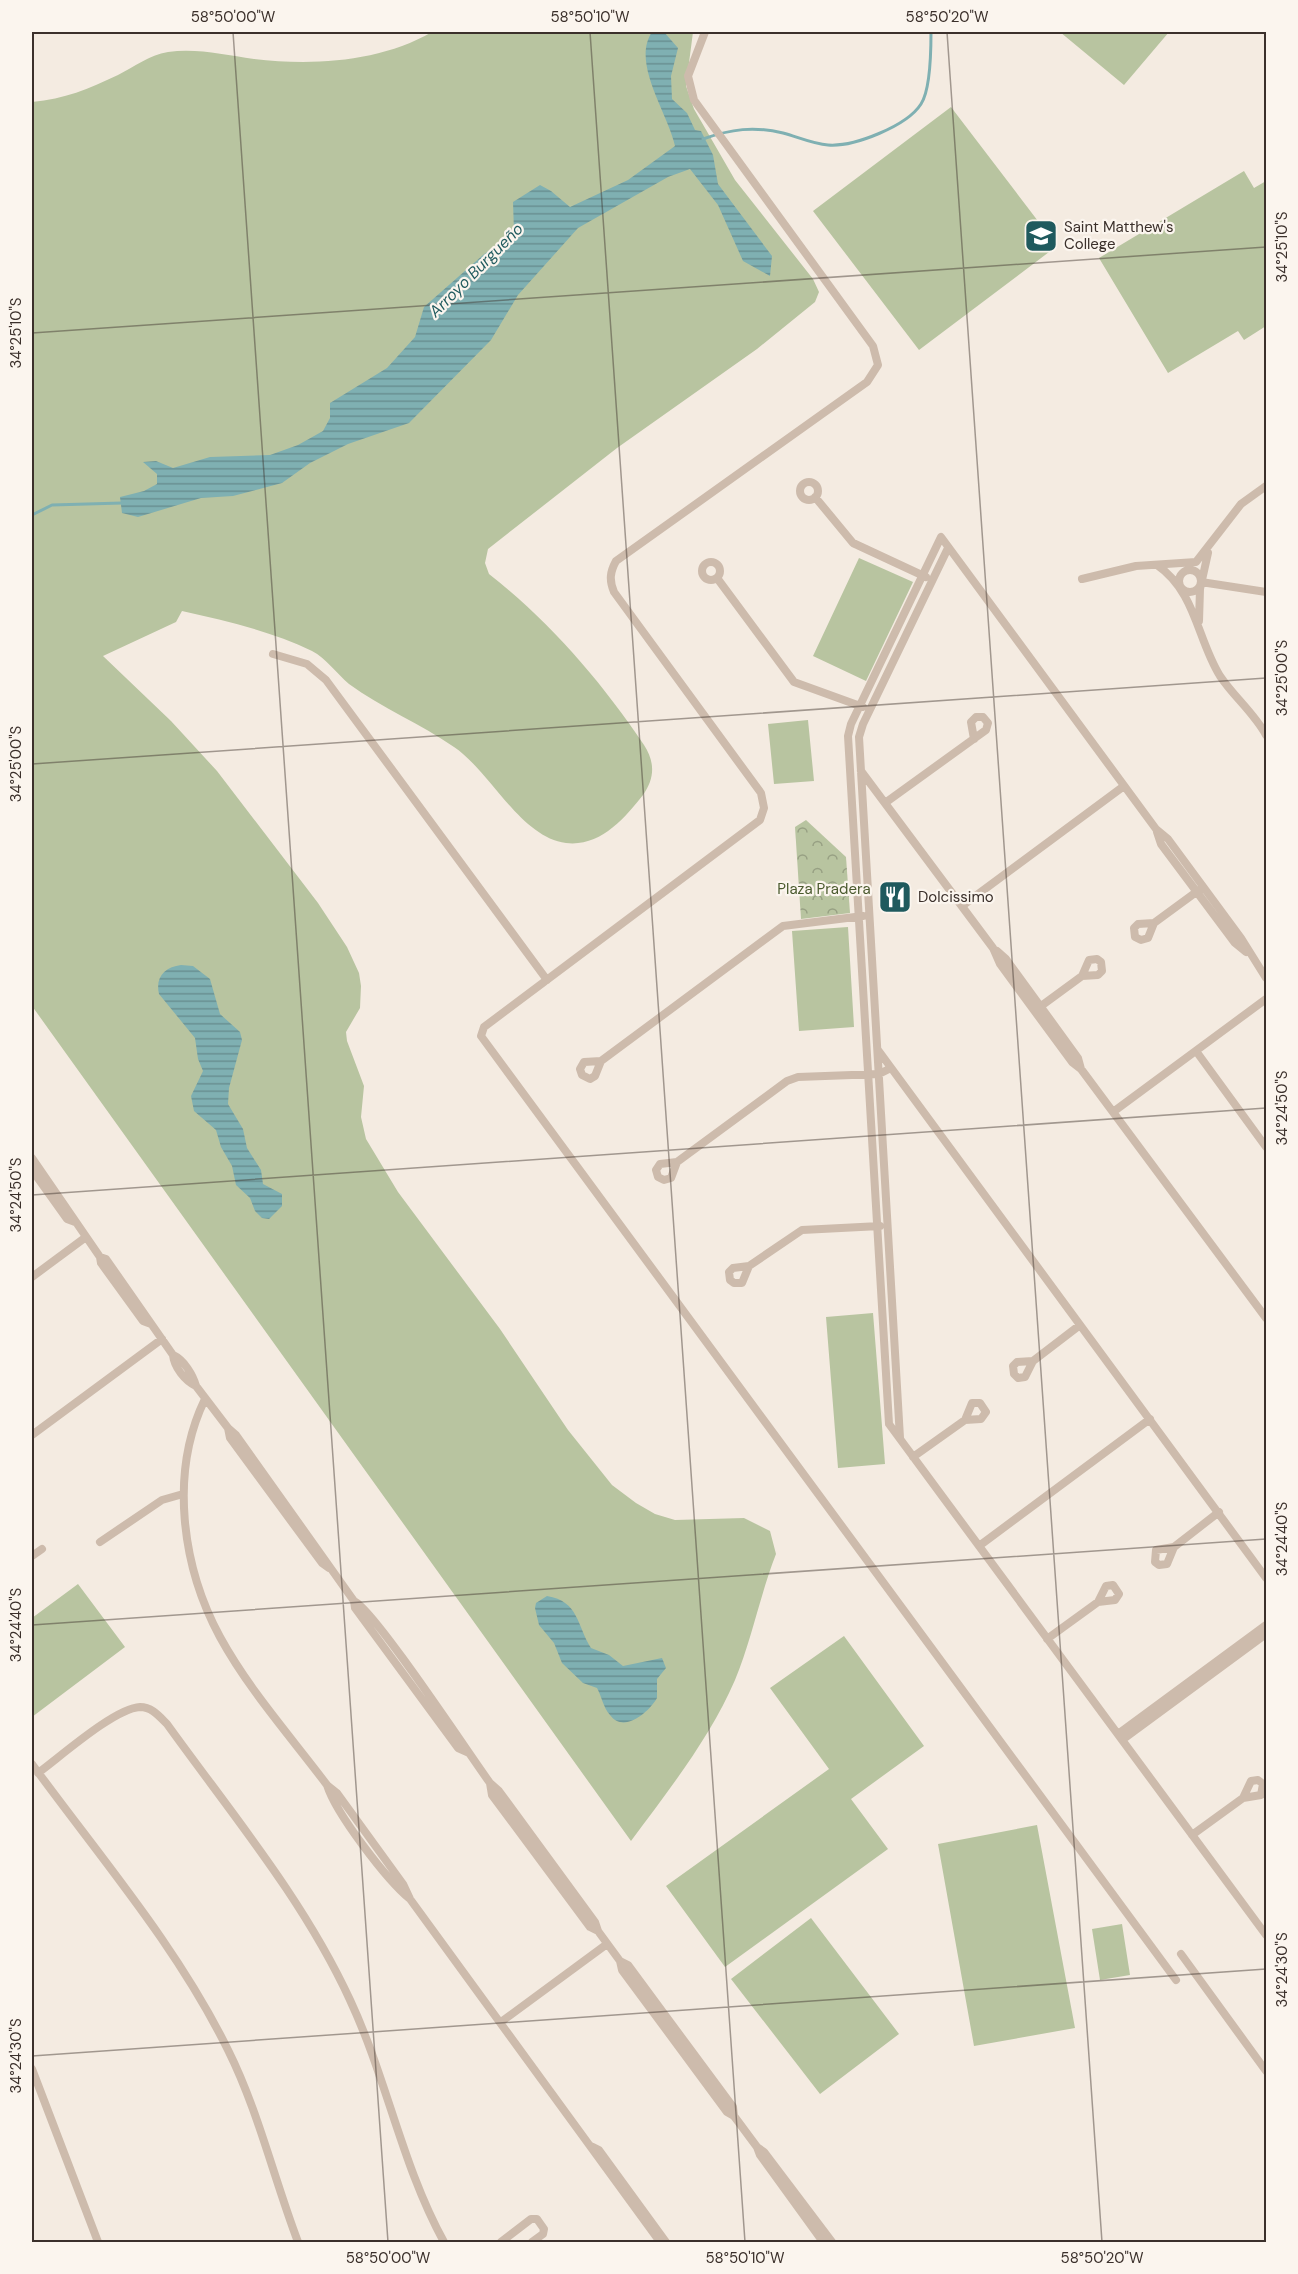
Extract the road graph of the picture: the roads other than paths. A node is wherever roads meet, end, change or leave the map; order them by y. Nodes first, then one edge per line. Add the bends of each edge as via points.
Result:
1 (705, 32) edge
2 (1266, 486) edge
3 (815, 497) dead end
4 (1212, 543) junction
5 (948, 548) junction
6 (1157, 565) junction
7 (1186, 568) junction
8 (923, 575) junction
9 (717, 578) dead end
10 (1082, 579) dead end
11 (933, 580) junction
12 (1201, 582) junction
13 (1182, 589) junction
14 (1266, 592) edge
15 (1198, 622) junction
16 (273, 654) dead end
17 (860, 706) junction
18 (870, 709) junction
19 (1266, 735) edge
20 (974, 739) dead end
21 (850, 755) junction
22 (861, 770) junction
23 (1124, 786) junction
24 (876, 790) junction
25 (862, 794) junction
26 (852, 795) junction
27 (885, 803) junction
28 (855, 842) junction
29 (866, 842) junction
30 (1200, 890) junction
31 (962, 906) junction
32 (869, 915) junction
33 (859, 916) junction
34 (1154, 923) dead end
35 (1082, 976) dead end
36 (1266, 978) edge
37 (547, 980) junction
38 (1266, 999) edge
39 (1038, 1009) junction
40 (866, 1034) junction
41 (877, 1049) junction
42 (1196, 1051) junction
43 (601, 1060) dead end
44 (891, 1068) junction
45 (879, 1074) junction
46 (868, 1075) junction
47 (1113, 1112) junction
48 (1266, 1147) edge
49 (32, 1158) edge
50 (676, 1162) dead end
51 (32, 1170) edge
52 (75, 1222) junction
53 (887, 1226) junction
54 (877, 1227) junction
55 (86, 1237) junction
56 (749, 1266) dead end
57 (32, 1277) edge
58 (1263, 1307) edge
59 (1266, 1318) edge
60 (1080, 1325) junction
61 (162, 1339) junction
62 (1033, 1361) dead end
63 (205, 1400) junction
64 (1149, 1419) junction
65 (965, 1420) dead end
66 (32, 1435) edge
67 (900, 1439) junction
68 (913, 1457) junction
69 (183, 1494) junction
70 (1219, 1512) junction
71 (100, 1542) dead end
72 (979, 1546) junction
73 (1174, 1547) dead end
74 (42, 1549) dead end
75 (32, 1556) edge
76 (1266, 1578) edge
77 (1098, 1602) dead end
78 (1266, 1625) edge
79 (1266, 1635) edge
80 (1047, 1639) junction
81 (1120, 1737) junction
82 (32, 1764) edge
83 (38, 1773) junction
84 (1243, 1798) dead end
85 (1192, 1835) junction
86 (1265, 1931) edge
87 (607, 1944) junction
88 (1181, 1954) dead end
89 (1176, 1980) dead end
90 (501, 2022) junction
91 (32, 2069) edge
92 (1266, 2071) edge
93 (631, 2199) junction
94 (822, 2237) edge
95 (98, 2242) edge
96 (298, 2242) edge
97 (444, 2242) edge
98 (501, 2242) edge
99 (532, 2242) edge
100 (660, 2242) edge
101 (666, 2242) edge
102 (832, 2242) edge

1 - 37 street via 690,67 689,85 694,100 873,346 878,365 867,382 616,561 610,576 614,592 761,793 763,815
2 - 4 street via 1241,504
3 - 8 street via 855,545
4 - 7 street via 1201,558
4 - 12 street
5 - 8 street via 941,537
5 - 11 street
5 - 23 street
6 - 7 street
6 - 10 street
6 - 13 street
7 - 12 street via 1198,573
7 - 13 street via 1178,579
8 - 11 street
8 - 17 street
9 - 17 street via 794,682
11 - 18 street
12 - 13 street via 1195,591
12 - 14 street
12 - 15 street
13 - 15 street
15 - 19 street via 1220,675
16 - 37 street via 307,664 326,680
17 - 18 street
17 - 21 street via 849,730
18 - 22 street via 859,737
20 - 27 street
21 - 22 street
21 - 26 street
22 - 24 street
22 - 25 street
23 - 30 street via 1156,829 1161,844
23 - 31 street
24 - 25 street
24 - 27 street
25 - 26 street
25 - 29 street
26 - 28 street
27 - 31 street
28 - 29 street
28 - 33 street
29 - 32 street
30 - 34 street
30 - 36 street via 1235,943
31 - 39 street via 1000,964
32 - 33 street
32 - 41 street
33 - 40 street
33 - 43 street via 783,926
35 - 39 street
37 - 89 street via 484,1027 484,1042
38 - 42 street
39 - 47 street via 1072,1062
40 - 41 street
40 - 46 street
41 - 44 street
41 - 45 street
42 - 47 street
42 - 48 street
44 - 45 street
44 - 60 street
45 - 46 street
45 - 53 street
46 - 50 street via 798,1077 787,1081
46 - 54 street
47 - 58 street
49 - 52 street
51 - 52 street via 68,1219
52 - 55 street
53 - 54 street
53 - 67 street
54 - 56 street via 801,1230
54 - 67 street via 889,1424
55 - 57 street
55 - 61 street
58 - 59 street
60 - 62 street
60 - 64 street
61 - 63 street via 179,1357
61 - 66 street
63 - 69 street via 191,1434
63 - 87 street via 322,1563 354,1601 355,1608 490,1783 590,1927 598,1930
64 - 70 street
64 - 72 street
65 - 68 street
67 - 68 street
68 - 72 street
69 - 71 street via 162,1500
69 - 90 street via 193,1566 219,1636 327,1785 337,1793 397,1888 411,1899
70 - 73 street
70 - 76 street
72 - 80 street
74 - 75 street
77 - 80 street
78 - 81 street
79 - 81 street
80 - 81 street
81 - 85 street
82 - 83 street
83 - 96 street via 159,1938 218,2030 238,2073
83 - 97 street via 123,1711 148,1709 167,1724 324,1948 359,2021 410,2167
84 - 85 street
85 - 86 street
87 - 90 street
87 - 94 street via 628,1965 733,2107 734,2116 764,2152
88 - 92 street
90 - 93 street
91 - 95 street
93 - 100 street
93 - 101 street
94 - 102 street
98 - 99 street via 531,2219 537,2219 543,2234

